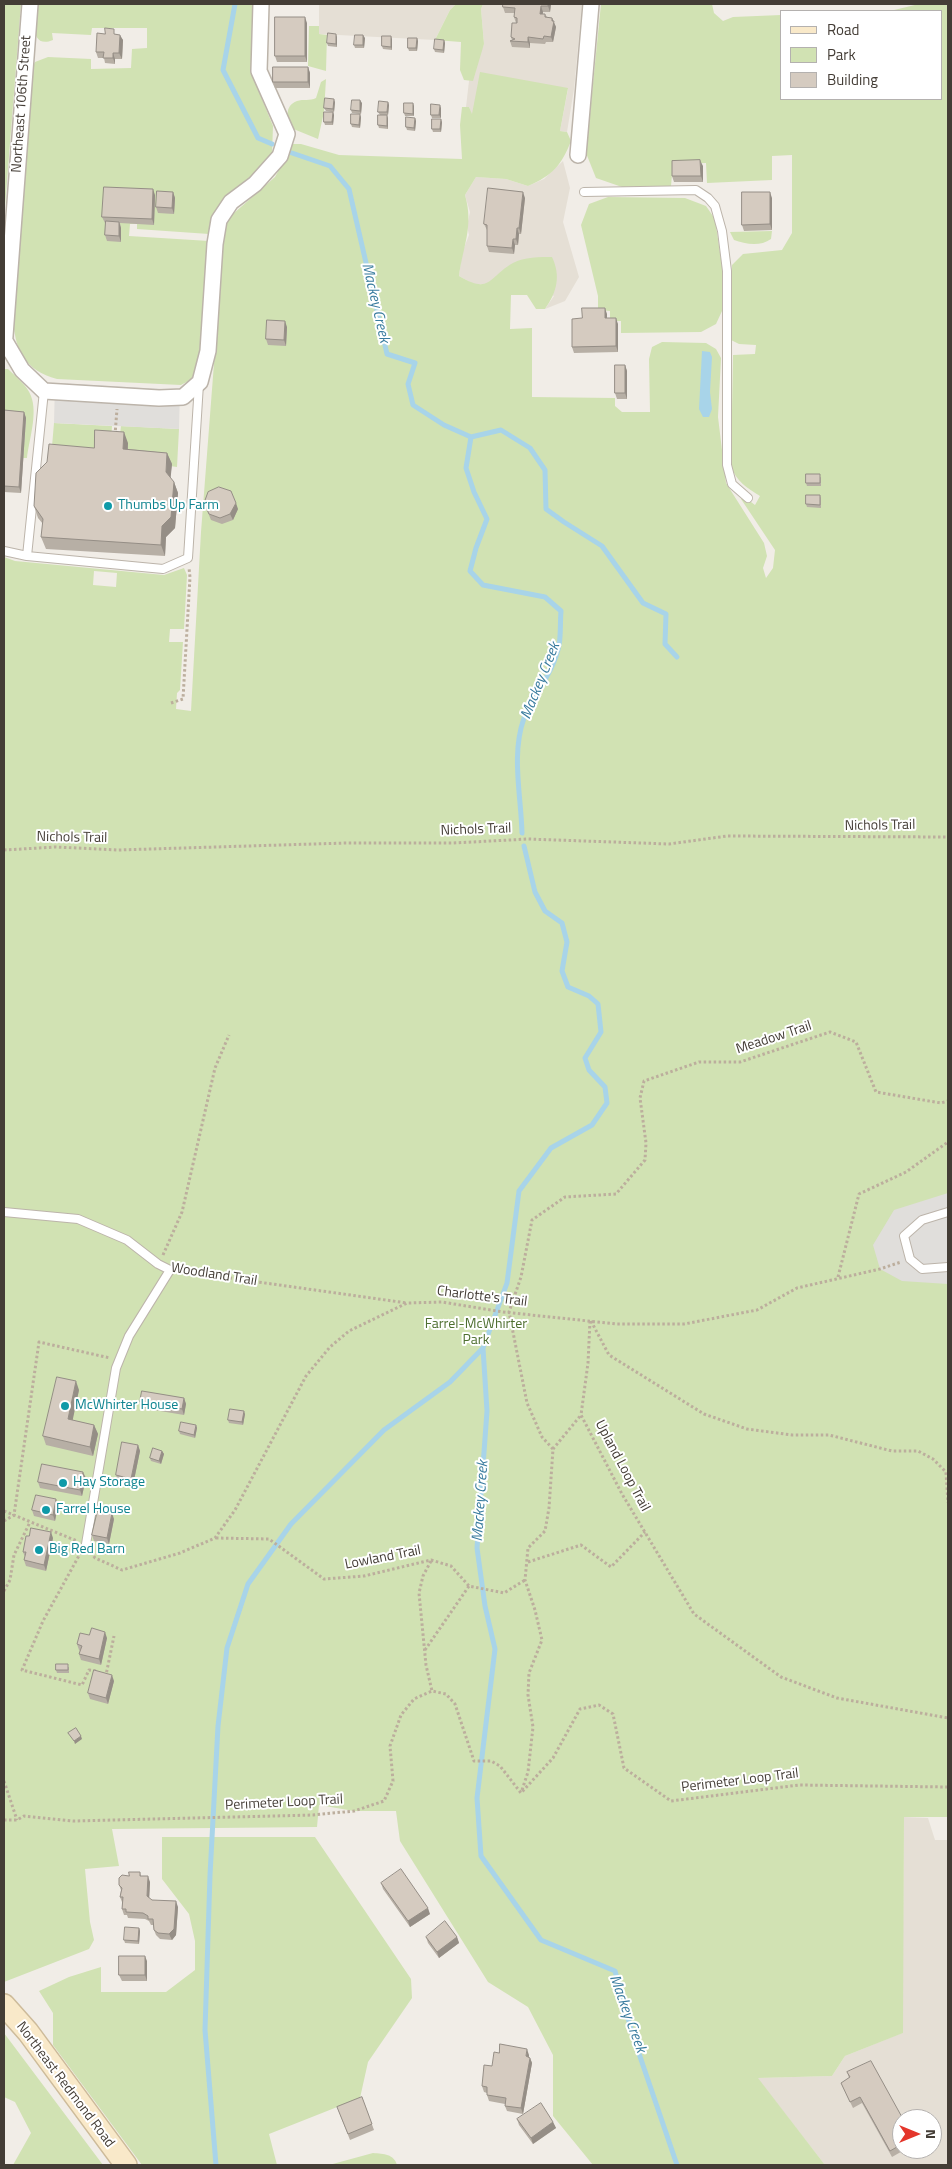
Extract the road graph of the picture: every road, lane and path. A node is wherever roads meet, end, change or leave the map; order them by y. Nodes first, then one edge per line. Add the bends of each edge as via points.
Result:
1 (30, 4) edge
2 (261, 4) edge
3 (591, 4) edge
4 (578, 155) dead end
5 (584, 192) dead end
6 (4, 347) edge
7 (200, 382) junction
8 (44, 391) junction
9 (118, 396) junction
10 (115, 442) edge
11 (748, 498) dead end
12 (4, 550) edge
13 (27, 556) junction
14 (188, 558) junction
15 (171, 703) dead end
16 (948, 837) edge
17 (4, 850) edge
18 (228, 1035) dead end
19 (948, 1101) edge
20 (948, 1142) edge
21 (4, 1212) edge
22 (948, 1212) edge
23 (910, 1259) junction
24 (158, 1264) junction
25 (948, 1266) edge
26 (170, 1270) junction
27 (838, 1278) junction
28 (407, 1303) junction
29 (509, 1312) junction
30 (590, 1321) junction
31 (119, 1360) junction
32 (581, 1415) junction
33 (553, 1449) junction
34 (948, 1502) edge
35 (4, 1511) edge
36 (14, 1516) junction
37 (4, 1521) edge
38 (30, 1522) junction
39 (645, 1532) junction
40 (215, 1538) junction
41 (86, 1544) junction
42 (431, 1560) junction
43 (528, 1562) junction
44 (525, 1580) junction
45 (471, 1587) junction
46 (4, 1591) edge
47 (114, 1636) dead end
48 (425, 1651) junction
49 (432, 1691) junction
50 (948, 1718) edge
51 (4, 1781) edge
52 (948, 1787) edge
53 (521, 1793) junction
54 (4, 1820) edge
55 (17, 1820) junction
56 (4, 2005) edge
57 (126, 2165) edge

1 - 6 street, Northeast 106th Street
2 - 7 street via 259,70 287,134 280,156 255,184 231,202 219,220 208,351
3 - 4 street
5 - 11 lane via 696,190 716,206 727,271 727,465 732,484
6 - 8 street
7 - 9 street via 183,397
7 - 14 lane
8 - 9 street
8 - 13 lane
9 - 10 path
12 - 13 lane
13 - 14 lane via 163,569
14 - 15 path via 190,577 183,699
16 - 17 path, Nichols Trail via 726,836 669,844 528,840
18 - 24 path via 214,1068 182,1212
19 - 29 path, Meadow Trail via 876,1092 856,1042 830,1032 740,1062 699,1062 644,1081 640,1098 645,1160 616,1194 565,1196 532,1220 521,1277
20 - 27 path via 906,1172 859,1194
21 - 24 lane, Woodland Trail via 78,1219 127,1240
22 - 23 lane via 922,1220 904,1236
23 - 25 lane via 922,1269
23 - 27 path, Charlotte's Trail
24 - 26 lane, Woodland Trail
26 - 28 path, Woodland Trail
26 - 31 lane via 129,1336
27 - 30 path, Charlotte's Trail via 798,1288 757,1310 684,1324
28 - 29 path, Charlotte's Trail via 442,1302
28 - 40 path, Charlotte's Trail via 349,1331 306,1376 235,1510
29 - 30 path, Charlotte's Trail
29 - 33 path via 527,1403 542,1437
30 - 32 path, Upland Loop Trail
30 - 34 path via 608,1354 704,1414 747,1429 829,1435 892,1450 918,1450 934,1459 946,1472
31 - 36 path via 39,1342
31 - 41 lane
32 - 33 path
32 - 39 path, Upland Loop Trail
33 - 43 path via 545,1531 528,1548
35 - 36 path
36 - 37 path
36 - 38 path
38 - 41 path
38 - 46 path via 14,1555 10,1580
39 - 43 path via 612,1567 581,1545
39 - 50 path, Upland Loop Trail via 694,1614 781,1677 838,1698
40 - 41 path via 180,1553 122,1570 95,1558
40 - 42 path, Lowland Trail via 269,1538 324,1579 364,1576
41 - 47 path via 43,1621 22,1670 82,1686 89,1670 106,1675
42 - 45 path, Lowland Trail via 451,1566
42 - 48 path via 418,1593
43 - 44 path
44 - 45 path via 504,1593
44 - 53 path via 542,1640 529,1673 528,1695 533,1727 528,1772
45 - 48 path
48 - 49 path
49 - 53 path via 446,1694 455,1704 474,1761 491,1761 500,1766
49 - 55 path, Perimeter Loop Trail via 414,1699 401,1715 390,1746 393,1781 384,1801 354,1811 313,1815 74,1821 24,1816
51 - 55 path
52 - 53 path, Perimeter Loop Trail via 799,1784 671,1801 624,1768 613,1714 599,1704 580,1708 554,1758
54 - 55 path, Perimeter Loop Trail
56 - 57 street, Northeast Redmond Road via 28,2032

